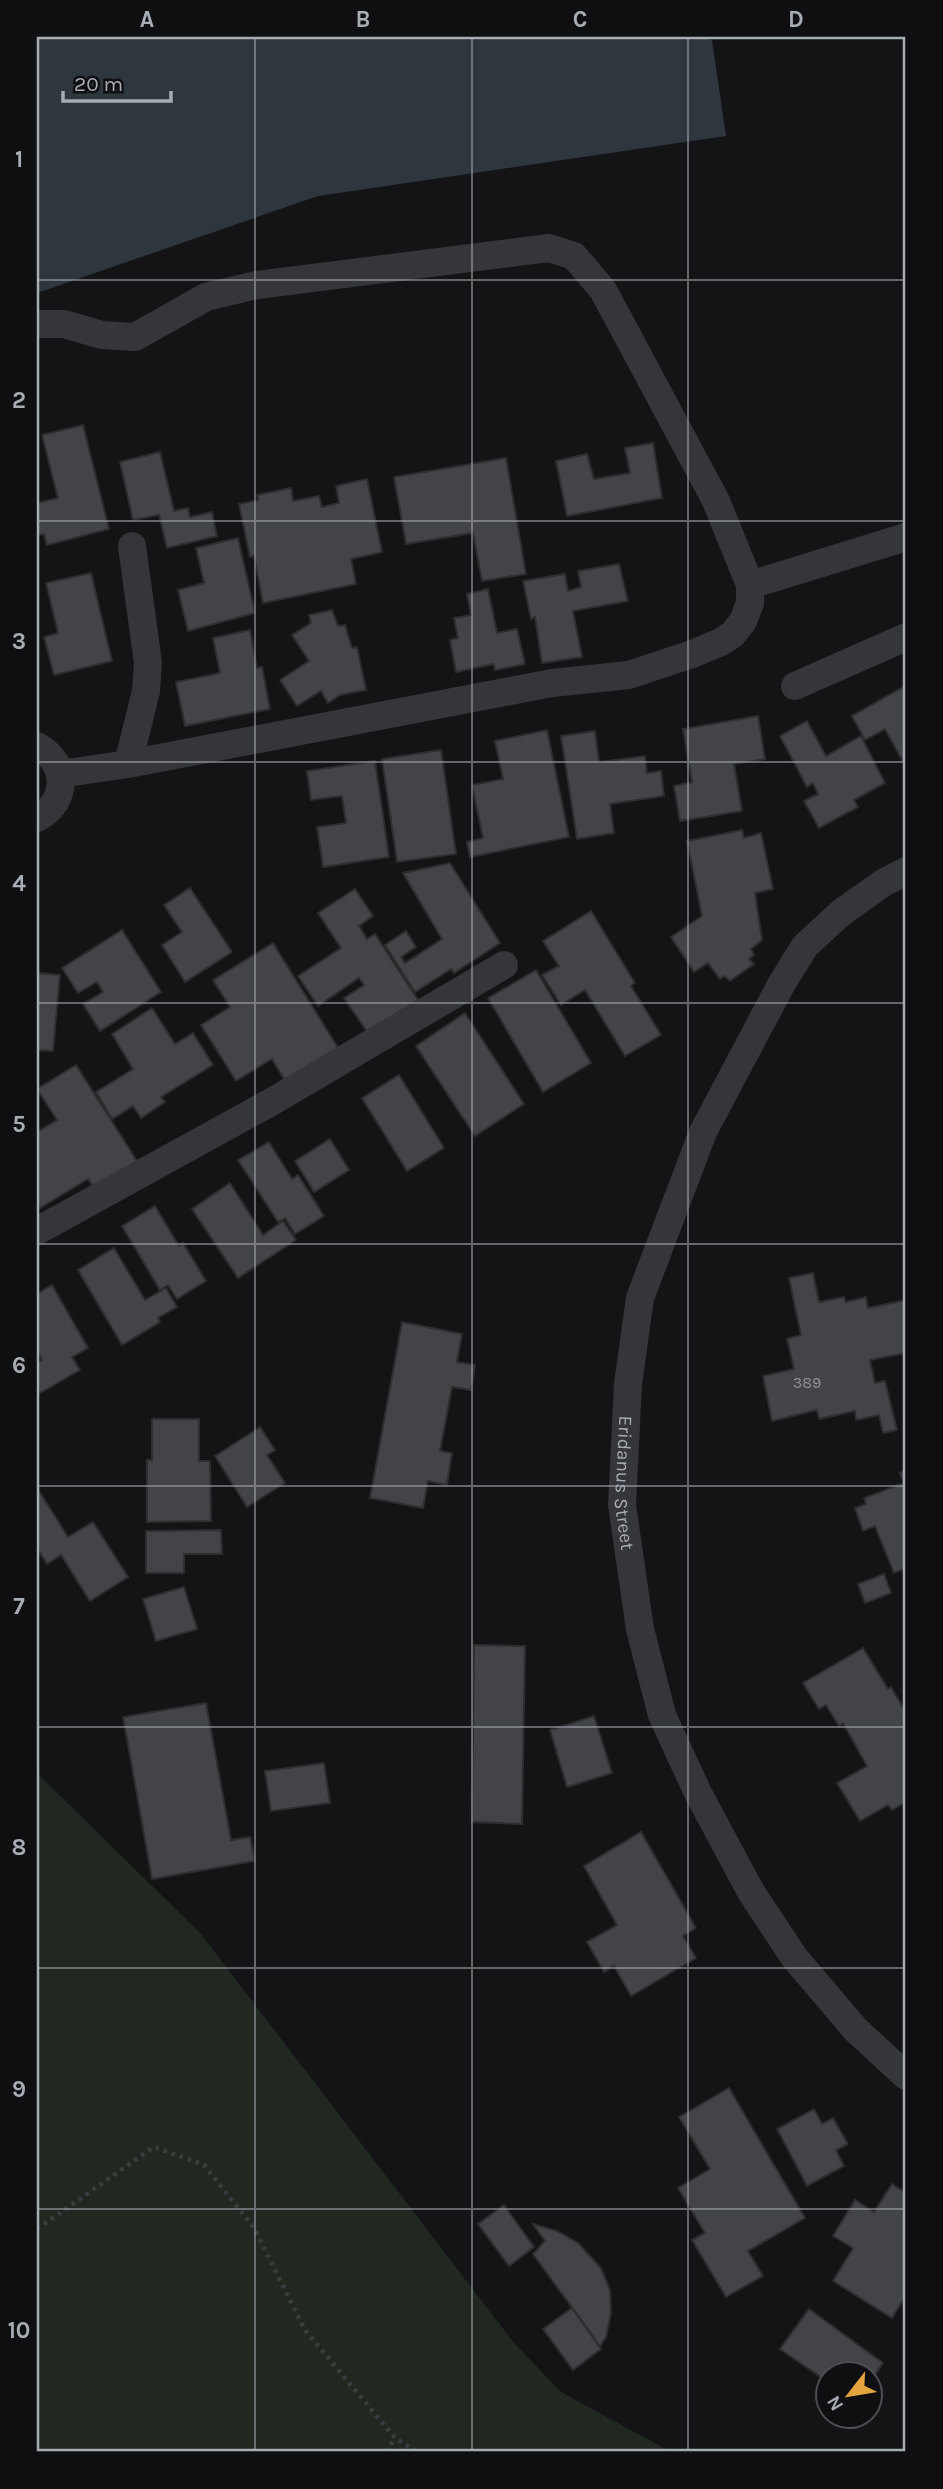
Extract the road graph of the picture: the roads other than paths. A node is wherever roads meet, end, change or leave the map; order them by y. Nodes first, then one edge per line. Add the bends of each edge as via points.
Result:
1 (37, 324) edge
2 (906, 537) edge
3 (132, 546) dead end
4 (750, 585) junction
5 (906, 637) edge
6 (795, 686) dead end
7 (37, 746) edge
8 (128, 764) junction
9 (60, 774) junction
10 (37, 818) edge
11 (895, 877) edge
12 (504, 965) dead end
13 (37, 1231) edge
14 (906, 2076) edge

1 - 4 street via 64,324 102,335 135,337 206,297 257,285 549,248 574,256 603,290 716,501
2 - 4 street
3 - 8 street via 148,663
4 - 8 street via 750,603 733,634 692,654 629,675 552,683
5 - 6 street
7 - 9 street via 47,751
8 - 9 street
9 - 10 street via 57,800
11 - 14 street, Eridanus Street via 842,912 805,946 703,1132 640,1298 628,1384 622,1505 640,1629 662,1715 698,1793 751,1892 794,1957 856,2030
12 - 13 street via 273,1101

